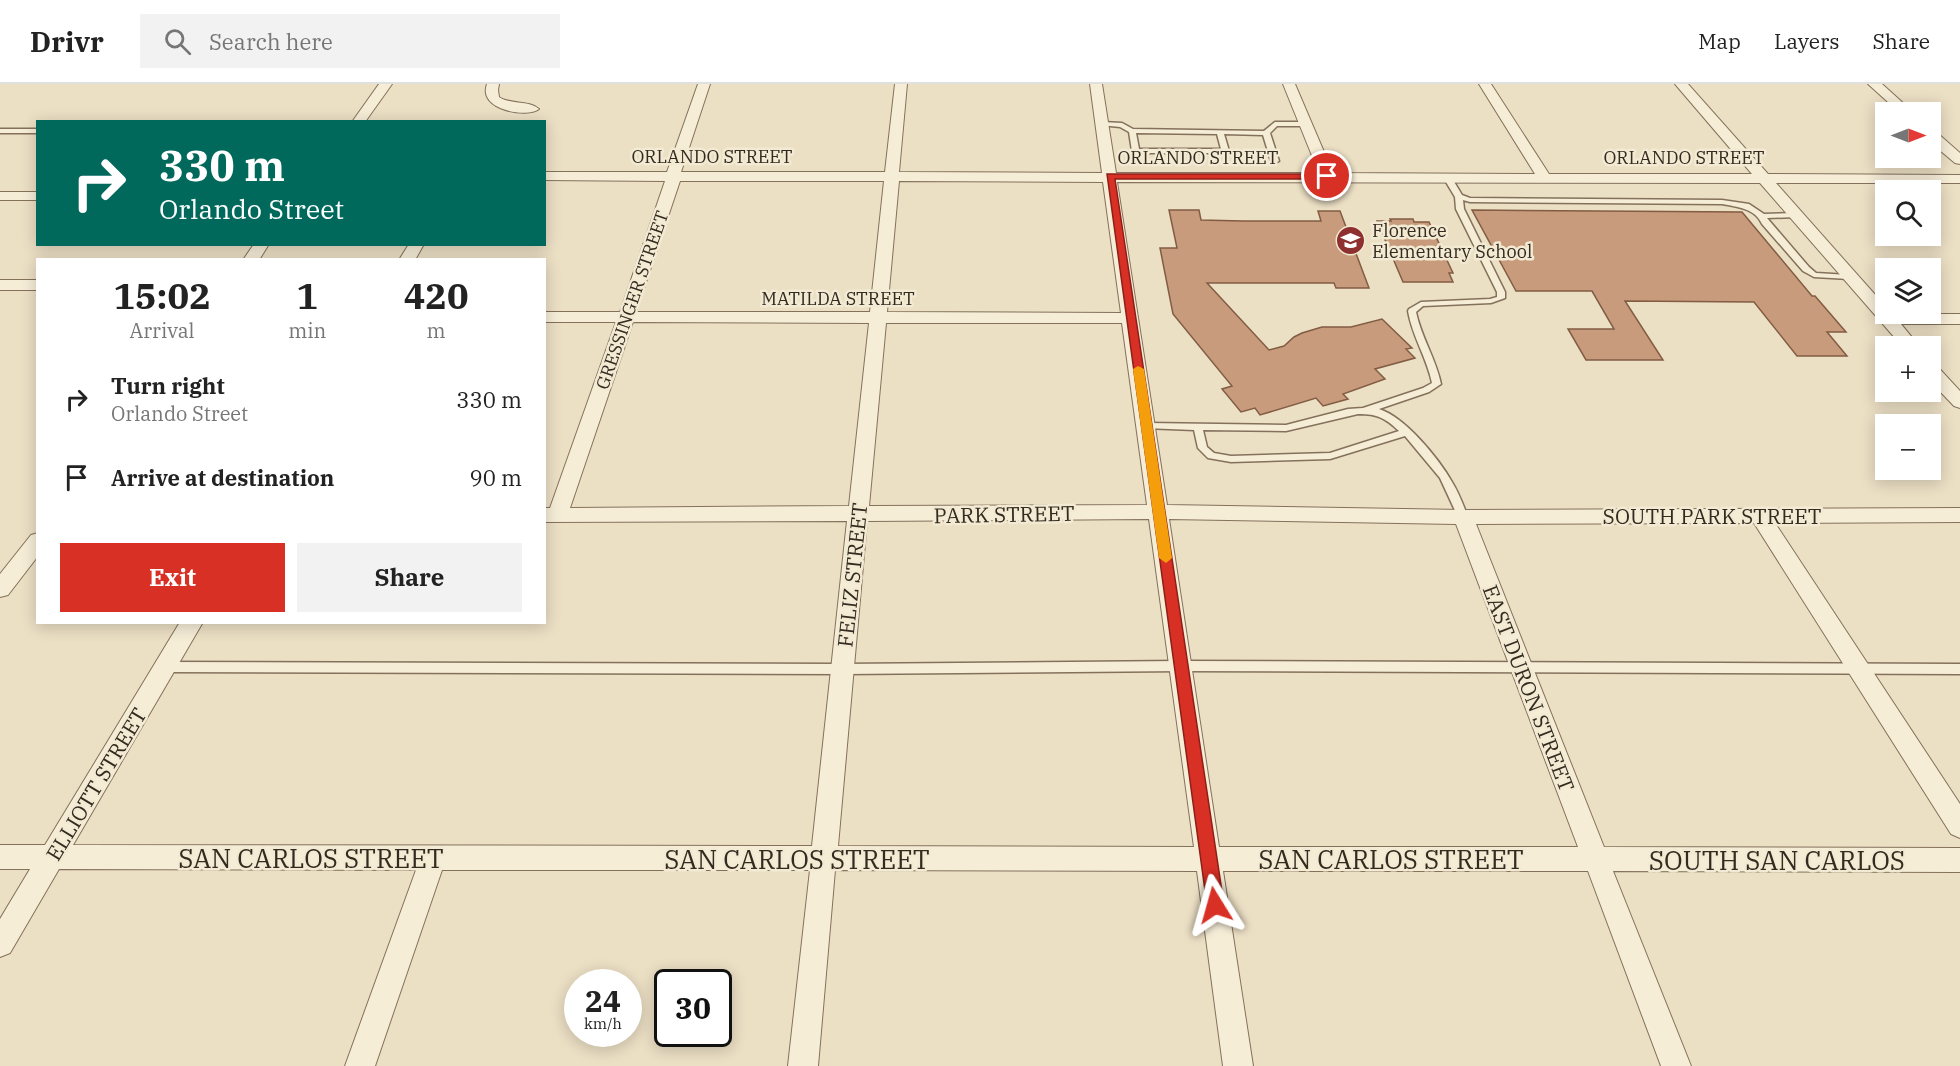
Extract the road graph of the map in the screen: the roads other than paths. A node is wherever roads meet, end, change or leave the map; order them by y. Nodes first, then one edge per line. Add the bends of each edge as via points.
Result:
1 (386, 84) edge
2 (492, 84) edge
3 (704, 84) edge
4 (901, 84) edge
5 (1096, 84) edge
6 (1289, 84) edge
7 (1485, 84) edge
8 (1680, 84) edge
9 (1874, 84) edge
10 (1895, 102) edge
11 (532, 109) dead end
12 (359, 120) edge
13 (1102, 124) junction
14 (1306, 124) junction
15 (0, 131) edge
16 (36, 131) edge
17 (1132, 131) junction
18 (1220, 132) junction
19 (1266, 133) junction
20 (1941, 144) edge
21 (1960, 160) edge
22 (1275, 161) dead end
23 (546, 176) edge
24 (673, 176) junction
25 (892, 176) junction
26 (1110, 176) junction
27 (1327, 176) junction
28 (1447, 177) junction
29 (1544, 177) junction
30 (1762, 177) junction
31 (1960, 178) edge
32 (0, 196) edge
33 (36, 196) edge
34 (1459, 197) junction
35 (1794, 215) junction
36 (1763, 216) junction
37 (1849, 277) junction
38 (0, 285) edge
39 (36, 285) edge
40 (1875, 306) edge
41 (546, 317) edge
42 (626, 317) junction
43 (878, 318) junction
44 (1131, 318) junction
45 (1941, 319) edge
46 (1960, 319) edge
47 (1891, 324) edge
48 (1902, 336) edge
49 (1941, 381) edge
50 (1960, 402) edge
51 (1366, 410) junction
52 (1146, 426) junction
53 (1198, 427) junction
54 (1405, 433) junction
55 (1159, 512) junction
56 (858, 515) junction
57 (1960, 515) edge
58 (551, 516) edge
59 (1760, 516) junction
60 (1463, 517) junction
61 (36, 543) edge
62 (0, 589) edge
63 (191, 624) edge
64 (1181, 666) junction
65 (166, 668) junction
66 (1521, 668) junction
67 (843, 669) junction
68 (1960, 669) edge
69 (1860, 670) junction
70 (1960, 826) edge
71 (0, 857) edge
72 (52, 857) junction
73 (433, 859) junction
74 (824, 859) junction
75 (1209, 859) junction
76 (1595, 859) junction
77 (1960, 860) edge
78 (0, 944) edge
79 (360, 1066) edge
80 (803, 1066) edge
81 (1238, 1066) edge
82 (1676, 1066) edge

1 - 12 street
2 - 11 street via 493,99 502,105
3 - 24 street, GRESSINGER STREET
4 - 25 street, FELIZ STREET
5 - 13 street
6 - 14 street
7 - 29 street
8 - 30 street
9 - 10 street
13 - 17 lane via 1122,125
13 - 26 street
14 - 19 lane via 1275,124
14 - 27 street
15 - 16 lane
17 - 18 lane
17 - 18 lane via 1136,151 1224,151
18 - 19 lane
19 - 22 lane
20 - 21 street
23 - 24 street, ORLANDO STREET
24 - 25 street, ORLANDO STREET
24 - 42 street, GRESSINGER STREET
25 - 26 street, ORLANDO STREET
25 - 43 street, FELIZ STREET
26 - 27 street, ORLANDO STREET
26 - 44 street
27 - 28 street, ORLANDO STREET
28 - 29 street, ORLANDO STREET
28 - 34 lane
29 - 30 street, ORLANDO STREET
30 - 31 street, ORLANDO STREET
30 - 35 street
32 - 33 street
34 - 36 lane via 1722,202 1746,206
34 - 51 lane via 1460,209 1501,298 1427,303 1412,311 1413,324 1436,372 1437,384
35 - 36 lane
35 - 37 street
36 - 37 lane via 1806,270 1826,277
37 - 40 street
38 - 39 street
41 - 42 street, MATILDA STREET
42 - 43 street, MATILDA STREET
42 - 58 street, GRESSINGER STREET
43 - 44 street, MATILDA STREET
43 - 56 street, FELIZ STREET
44 - 52 street
45 - 46 street
47 - 48 street
49 - 50 street
51 - 53 lane via 1305,427
51 - 54 lane via 1382,413
52 - 53 lane
52 - 55 street
53 - 54 lane via 1203,448 1211,456 1231,459 1330,456
54 - 60 lane via 1436,465
55 - 56 street, PARK STREET
55 - 60 street, PARK STREET
55 - 64 street
56 - 58 street, PARK STREET
56 - 67 street, FELIZ STREET
57 - 59 street, SOUTH PARK STREET
59 - 60 street, SOUTH PARK STREET
59 - 69 street
60 - 66 street, EAST DURON STREET
61 - 62 street
63 - 65 street, ELLIOTT STREET
64 - 66 lane
64 - 67 lane
64 - 75 street
65 - 67 lane
65 - 72 street, ELLIOTT STREET
66 - 69 lane
66 - 76 street, EAST DURON STREET
67 - 74 street, FELIZ STREET
68 - 69 lane
69 - 70 street
71 - 72 street, SAN CARLOS STREET
72 - 73 street, SAN CARLOS STREET
72 - 78 street, ELLIOTT STREET
73 - 74 street, SAN CARLOS STREET
73 - 79 street
74 - 75 street, SAN CARLOS STREET
74 - 80 street, FELIZ STREET
75 - 76 street, SAN CARLOS STREET
75 - 81 street
76 - 77 street, SOUTH SAN CARLOS
76 - 82 street, EAST DURON STREET

